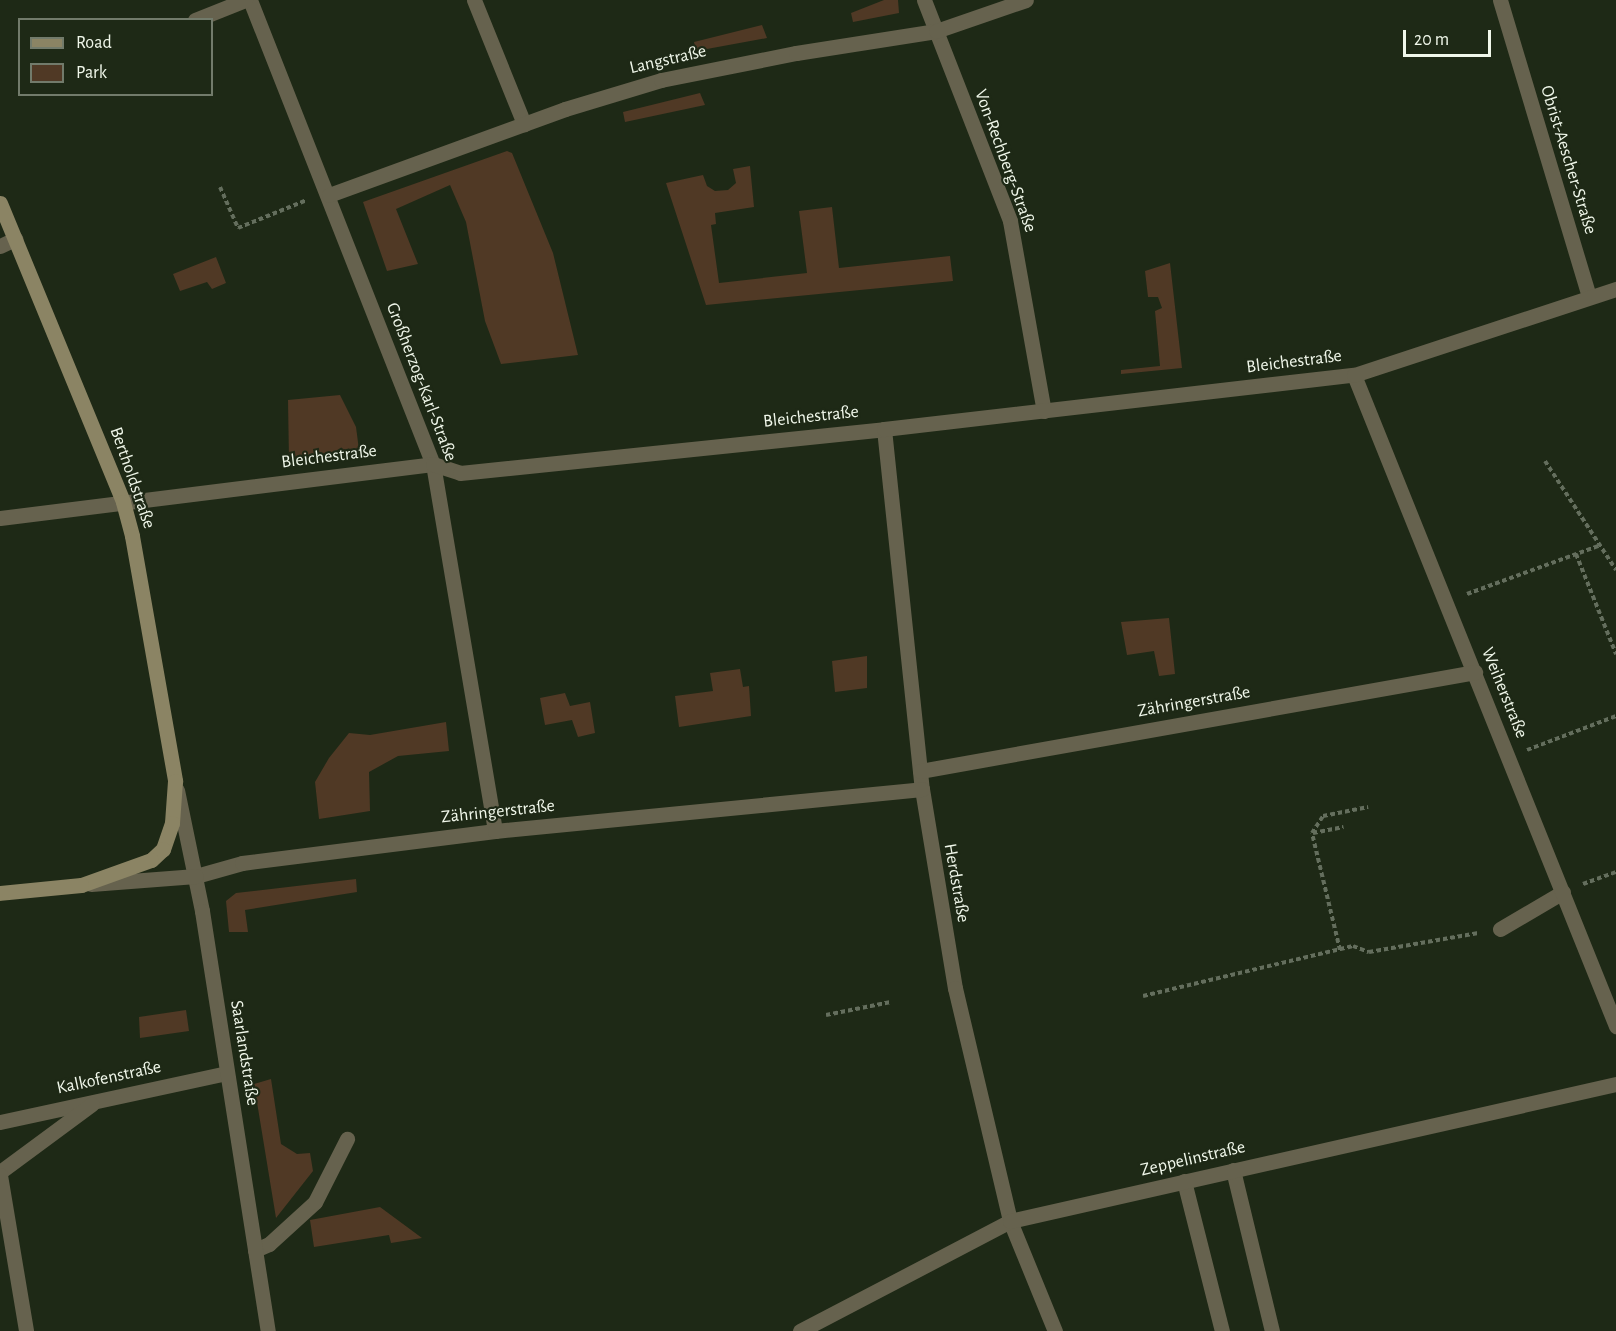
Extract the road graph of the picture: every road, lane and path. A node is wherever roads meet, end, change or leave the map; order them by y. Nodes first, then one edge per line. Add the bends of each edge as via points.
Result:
1 (245, 0) edge
2 (250, 0) edge
3 (474, 0) edge
4 (924, 0) edge
5 (1026, 0) edge
6 (1500, 0) edge
7 (200, 18) edge
8 (936, 31) junction
9 (524, 124) junction
10 (220, 186) dead end
11 (328, 193) junction
12 (0, 203) edge
13 (15, 239) junction
14 (0, 246) edge
15 (1616, 289) edge
16 (1589, 296) junction
17 (1354, 375) junction
18 (1044, 411) junction
19 (884, 429) junction
20 (1545, 461) dead end
21 (433, 464) junction
22 (123, 502) junction
23 (0, 518) edge
24 (1598, 546) junction
25 (1576, 554) junction
26 (1616, 570) edge
27 (1447, 602) junction
28 (1616, 654) edge
29 (1475, 672) junction
30 (1616, 716) edge
31 (1509, 757) junction
32 (920, 771) junction
33 (175, 781) junction
34 (922, 789) junction
35 (1368, 807) dead end
36 (1343, 827) dead end
37 (495, 831) junction
38 (1312, 833) junction
39 (1616, 872) edge
40 (196, 876) junction
41 (81, 885) junction
42 (0, 892) edge
43 (1563, 892) junction
44 (1500, 929) joint
45 (1340, 950) junction
46 (1143, 996) dead end
47 (891, 1002) dead end
48 (826, 1015) dead end
49 (1616, 1026) edge
50 (227, 1073) junction
51 (1616, 1084) edge
52 (97, 1101) junction
53 (0, 1122) edge
54 (347, 1139) dead end
55 (1233, 1170) junction
56 (0, 1174) edge
57 (1184, 1181) junction
58 (1010, 1221) junction
59 (255, 1250) junction
60 (26, 1331) edge
61 (268, 1331) edge
62 (800, 1331) edge
63 (1055, 1331) edge
64 (1222, 1331) edge
65 (1272, 1331) edge

1 - 7 street
2 - 11 street, Großherzog-Karl-Straße
3 - 9 street
4 - 8 street, Von-Rechberg-Straße
5 - 8 street, Langstraße
6 - 16 street, Obrist-Aescher-Straße
8 - 9 street, Langstraße via 661,80
8 - 18 street, Von-Rechberg-Straße via 1010,221
9 - 11 street, Langstraße
10 - 11 path via 238,228
11 - 21 street, Großherzog-Karl-Straße
12 - 13 main road, Bertholdstraße
13 - 14 street
13 - 22 main road, Bertholdstraße
15 - 16 street, Bleichestraße
16 - 17 street, Bleichestraße
17 - 18 street, Bleichestraße
17 - 27 street, Weiherstraße
18 - 19 street, Bleichestraße
19 - 21 street, Bleichestraße via 460,473
19 - 32 street, Herdstraße
20 - 24 path
21 - 22 street, Bleichestraße
21 - 37 street, Großherzog-Karl-Straße
22 - 23 street, Bleichestraße
22 - 33 main road, Bertholdstraße
24 - 25 path
24 - 26 path
25 - 27 path
25 - 28 path
27 - 29 street, Weiherstraße
29 - 31 street, Weiherstraße
29 - 32 street, Zähringerstraße
30 - 31 path
31 - 43 street, Weiherstraße
32 - 34 street, Herdstraße
33 - 40 street, Saarlandstraße
33 - 41 main road, Zähringerstraße via 172,823 162,849 151,860
34 - 37 street, Zähringerstraße
34 - 58 street, Herdstraße via 955,988
35 - 38 path via 1323,816
36 - 38 path
37 - 40 street, Zähringerstraße via 242,863
38 - 45 path
39 - 43 path
40 - 41 street, Zähringerstraße
40 - 50 street, Saarlandstraße
41 - 42 main road, Zähringerstraße
43 - 44 street
43 - 49 street, Weiherstraße
44 - 45 path via 1369,952 1353,946
45 - 46 path
47 - 48 path
50 - 52 street, Kalkofenstraße
50 - 59 street, Saarlandstraße
51 - 55 street, Zeppelinstraße
52 - 53 street, Kalkofenstraße
52 - 56 street
54 - 59 street via 315,1202 269,1244
55 - 57 street, Zeppelinstraße
55 - 65 street
56 - 60 street
57 - 58 street, Zeppelinstraße
57 - 64 street
58 - 62 street, Zeppelinstraße
58 - 63 street, Herdstraße
59 - 61 street, Saarlandstraße

